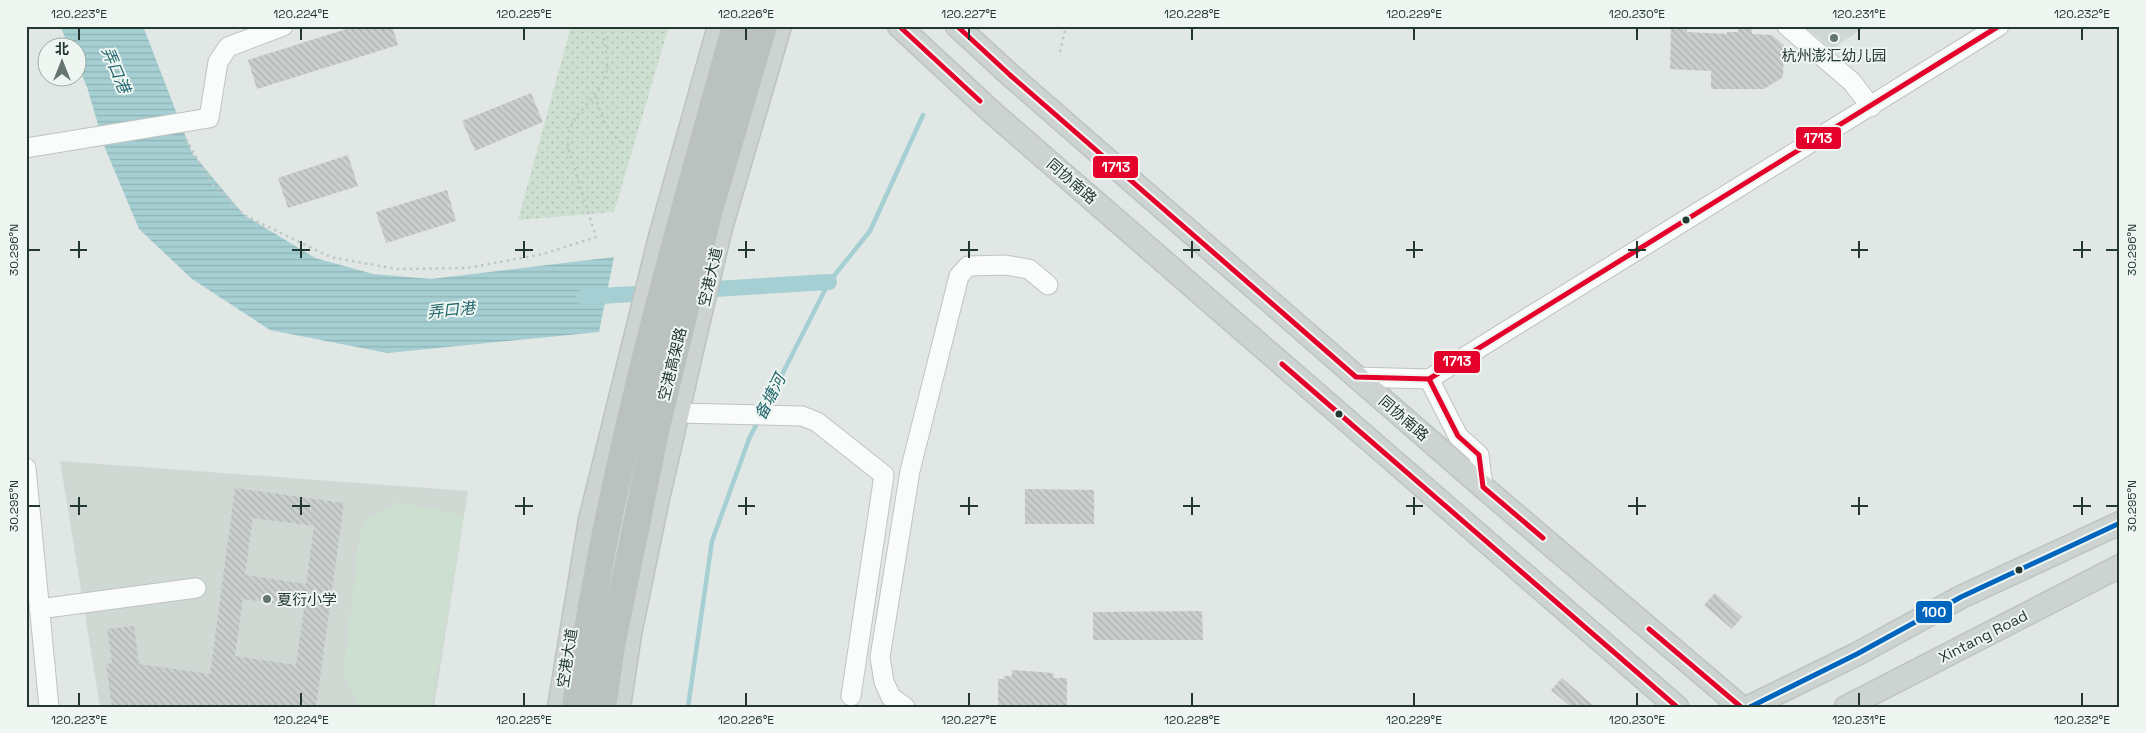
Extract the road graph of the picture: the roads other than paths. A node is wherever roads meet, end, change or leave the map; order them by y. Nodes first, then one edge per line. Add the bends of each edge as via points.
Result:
1 (283, 26) edge
2 (719, 26) edge
3 (735, 26) edge
4 (764, 26) edge
5 (780, 26) edge
6 (899, 26) edge
7 (957, 26) edge
8 (1787, 26) edge
9 (1999, 26) edge
10 (1871, 107) junction
11 (26, 148) edge
12 (1048, 285) dead end
13 (1356, 377) junction
14 (1429, 379) junction
15 (678, 412) junction
16 (26, 468) edge
17 (1483, 487) junction
18 (2120, 523) edge
19 (2120, 566) edge
20 (196, 588) dead end
21 (40, 609) junction
22 (851, 696) dead end
23 (49, 707) edge
24 (559, 707) edge
25 (575, 707) edge
26 (603, 707) edge
27 (619, 707) edge
28 (905, 707) edge
29 (1677, 707) edge
30 (1740, 707) edge
31 (1749, 707) edge
32 (1846, 707) edge

1 - 11 street via 228,48 218,62 209,118
2 - 24 main road, 空港大道 via 660,233 590,520
3 - 25 highway, 空港高架路 via 628,426 584,638
4 - 26 highway, 空港高架路 via 709,213 657,427 612,646
5 - 15 main road, 空港大道 via 721,228
6 - 29 main road, 同协南路 via 1002,120
7 - 13 main road, 同协南路 via 1010,76
8 - 10 street via 1852,82
9 - 10 street
10 - 14 street
12 - 28 street via 1029,269 1005,265 968,266 959,276 910,471 880,657 884,682 891,697
13 - 14 street
13 - 17 main road, 同协南路
14 - 17 street via 1458,436 1479,455
15 - 22 street via 802,416 817,422 884,475
15 - 27 main road, 空港大道 via 636,606
16 - 21 street
17 - 30 main road, 同协南路
18 - 31 main road via 1961,598
19 - 32 main road, Xintang Road
20 - 21 street
21 - 23 street

